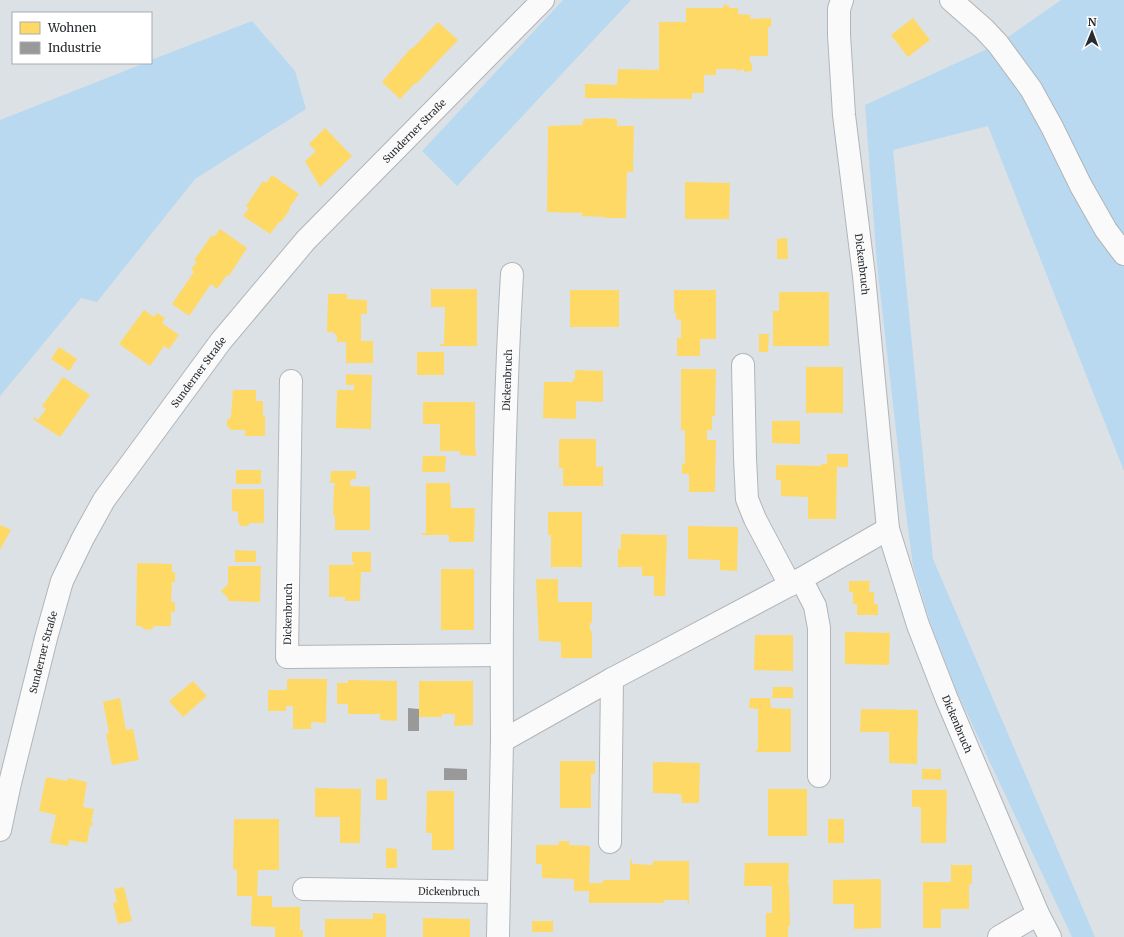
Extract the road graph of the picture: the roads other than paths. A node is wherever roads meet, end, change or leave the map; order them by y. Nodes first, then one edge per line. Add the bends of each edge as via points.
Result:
1 (543, 0) edge
2 (842, 0) edge
3 (950, 0) edge
4 (1124, 254) edge
5 (512, 274) dead end
6 (743, 365) dead end
7 (291, 381) dead end
8 (888, 529) junction
9 (795, 582) junction
10 (501, 655) junction
11 (612, 679) junction
12 (502, 741) junction
13 (819, 776) dead end
14 (0, 830) edge
15 (610, 842) dead end
16 (304, 889) dead end
17 (498, 892) junction
18 (1038, 914) junction
19 (498, 937) edge
20 (999, 937) edge
21 (1050, 937) edge

1 - 14 street, Sunderner Straße via 306,240 221,341 104,500 62,581
2 - 8 street, Dickenbruch via 839,22 844,107 864,276
3 - 4 street via 998,44 1031,89 1081,186 1106,230
5 - 10 street, Dickenbruch via 504,474
6 - 9 street via 747,499 755,519
7 - 10 street, Dickenbruch via 287,657
8 - 9 street
8 - 18 street, Dickenbruch via 918,625
9 - 11 street
9 - 13 street via 815,606 819,628
10 - 12 street, Dickenbruch
11 - 12 street
11 - 15 street
12 - 17 street, Dickenbruch
16 - 17 street, Dickenbruch
17 - 19 street, Dickenbruch
18 - 20 street
18 - 21 street, Dickenbruch

